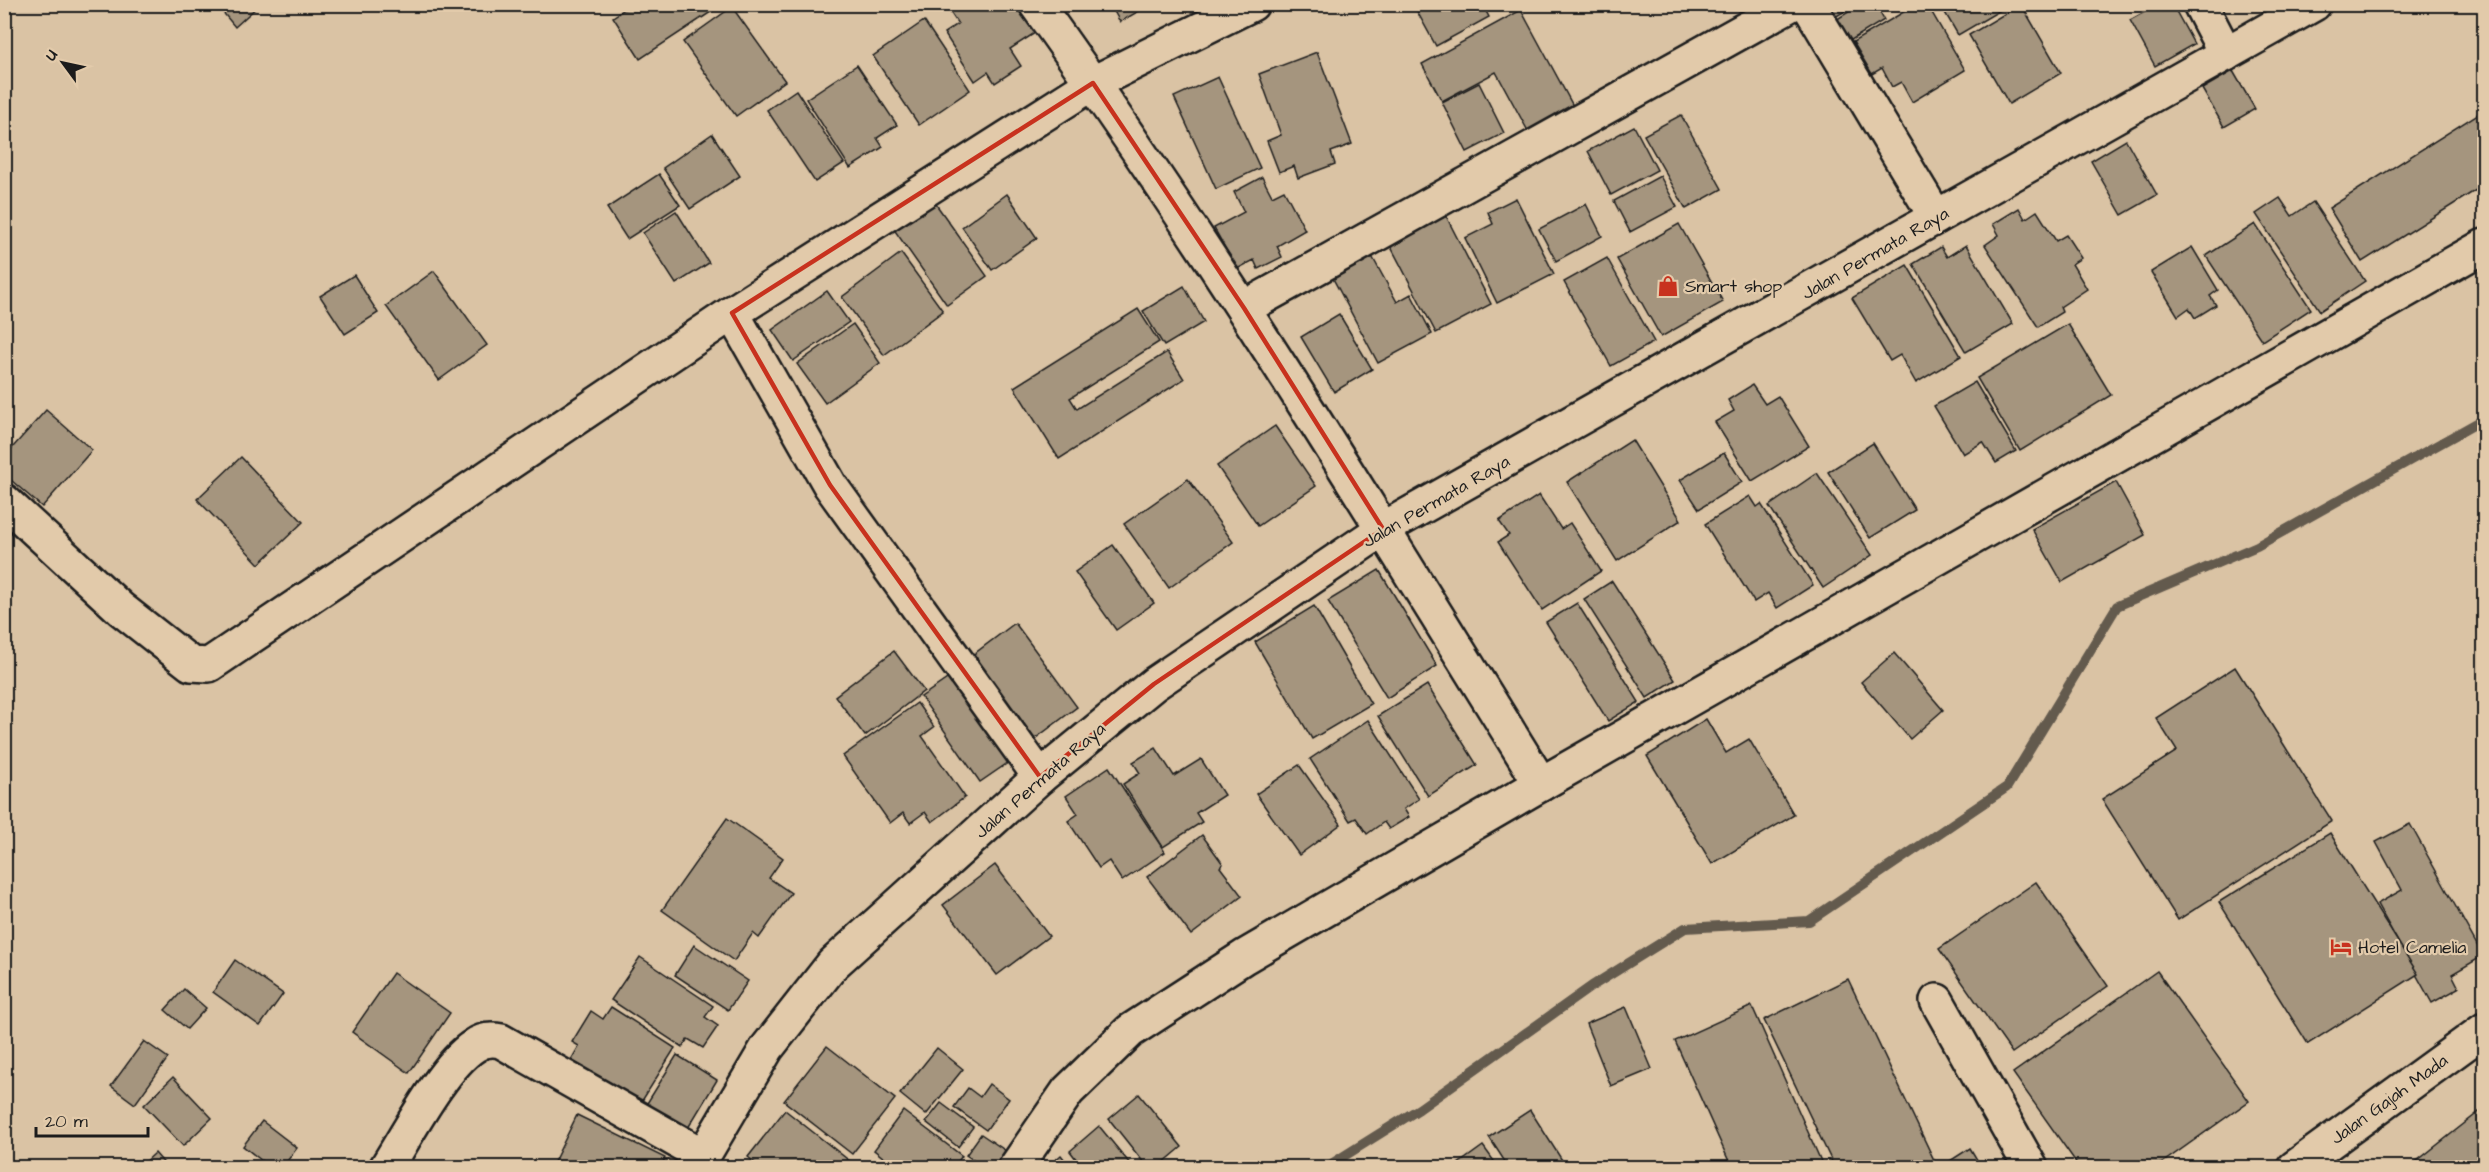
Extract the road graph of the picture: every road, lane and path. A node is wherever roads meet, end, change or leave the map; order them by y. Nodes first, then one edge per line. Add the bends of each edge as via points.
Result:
1 (1036, 4) edge
2 (1252, 4) edge
3 (1791, 4) edge
4 (1808, 4) edge
5 (2200, 4) edge
6 (2314, 4) edge
7 (2226, 54) junction
8 (1093, 83) junction
9 (1936, 217) junction
10 (2484, 246) edge
11 (1244, 308) junction
12 (732, 313) junction
13 (4, 501) edge
14 (1383, 529) junction
15 (1040, 777) junction
16 (1541, 784) junction
17 (1937, 1001) dead end
18 (2484, 1030) edge
19 (699, 1161) edge
20 (387, 1167) edge
21 (1015, 1167) edge
22 (2031, 1167) edge
23 (2295, 1167) edge

1 - 8 street
2 - 8 street
3 - 11 street
4 - 9 street
5 - 7 street
6 - 7 street, Jalan Permata Raya
7 - 9 street, Jalan Permata Raya
8 - 11 street
8 - 12 street
9 - 14 street, Jalan Permata Raya
10 - 16 street
11 - 14 street
12 - 13 street via 209,665 192,664 121,609
12 - 15 street via 830,485
14 - 15 street, Jalan Permata Raya via 1154,684
14 - 16 street
15 - 19 street, Jalan Permata Raya via 834,964 766,1048
16 - 21 street via 1244,957 1130,1031 1068,1091
17 - 22 street
18 - 23 street, Jalan Gajah Mada
19 - 20 street via 493,1039 471,1047 449,1072

